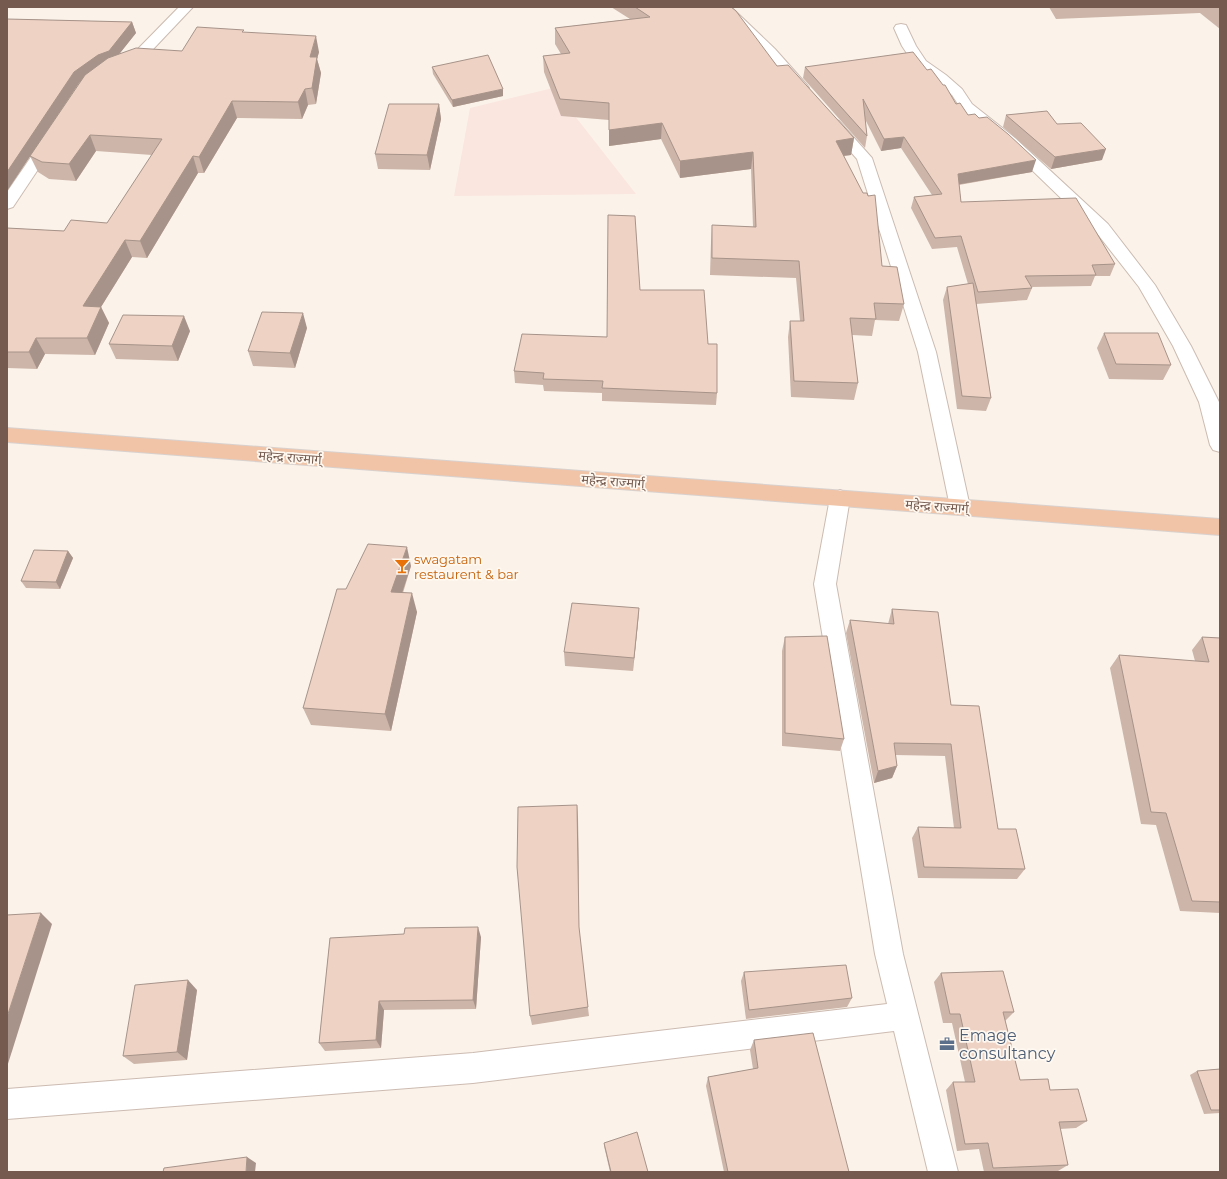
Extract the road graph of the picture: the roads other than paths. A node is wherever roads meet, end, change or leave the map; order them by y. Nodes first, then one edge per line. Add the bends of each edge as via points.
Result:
1 (186, 7) edge
2 (723, 7) edge
3 (901, 28) dead end
4 (108, 70) edge
5 (59, 126) edge
6 (7, 204) edge
7 (7, 435) edge
8 (1220, 445) edge
9 (840, 498) junction
10 (960, 508) junction
11 (1220, 528) edge
12 (904, 1016) junction
13 (7, 1104) edge
14 (943, 1172) edge

1 - 4 street via 135,60
2 - 10 street via 770,52 864,158 927,352
3 - 8 street via 920,64 957,92 967,107 1010,141 1102,228 1146,285 1182,346 1209,402
5 - 6 street
7 - 9 highway, महेन्द्र राज्मार्ग्
9 - 10 highway, महेन्द्र राज्मार्ग्
9 - 12 street via 825,584 889,954
10 - 11 highway, महेन्द्र राज्मार्ग्
12 - 13 street via 473,1068
12 - 14 street

